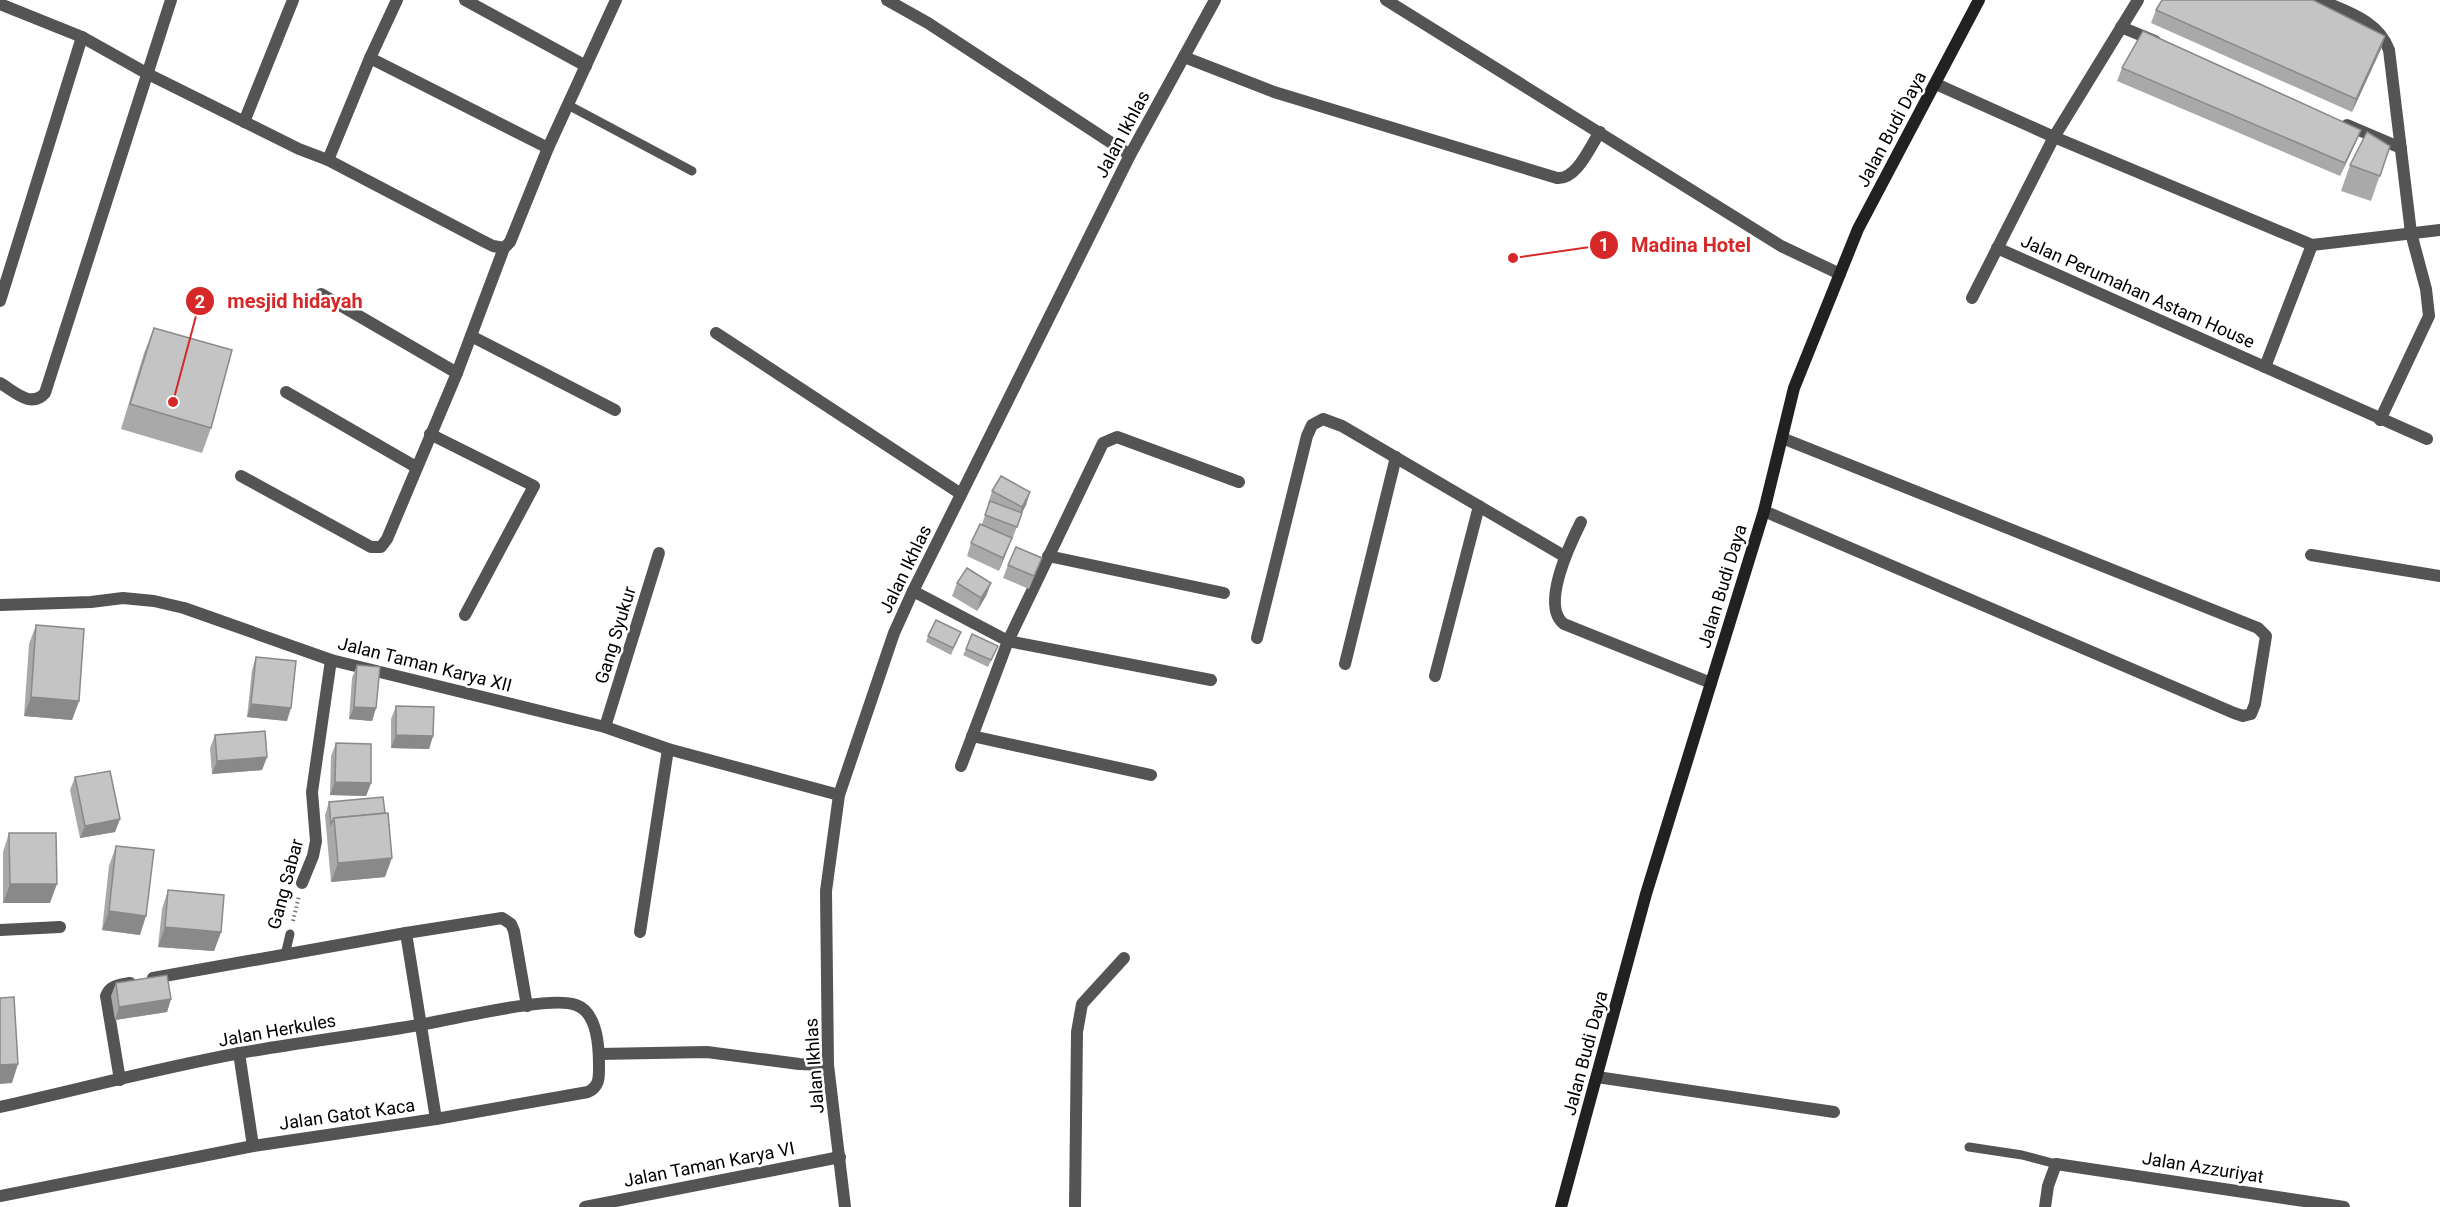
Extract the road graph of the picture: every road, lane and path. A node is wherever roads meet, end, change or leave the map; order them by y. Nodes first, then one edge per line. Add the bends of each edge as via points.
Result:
1 (171, 0) edge
2 (293, 0) edge
3 (397, 0) edge
4 (465, 0) edge
5 (616, 0) edge
6 (887, 0) edge
7 (1215, 0) edge
8 (1386, 0) edge
9 (1979, 0) edge
10 (2138, 0) edge
11 (2320, 0) edge
12 (0, 4) edge
13 (2121, 27) junction
14 (82, 37) junction
15 (2164, 45) edge
16 (1184, 57) junction
17 (370, 58) junction
18 (586, 66) junction
19 (148, 74) junction
20 (1936, 84) junction
21 (568, 105) junction
22 (2336, 120) edge
23 (244, 122) junction
24 (1600, 132) junction
25 (2054, 136) junction
26 (548, 148) junction
27 (2401, 148) junction
28 (1130, 155) junction
29 (328, 160) junction
30 (692, 171) dead end
31 (2440, 230) edge
32 (2411, 233) junction
33 (2312, 245) junction
34 (504, 248) junction
35 (1997, 248) junction
36 (1840, 274) junction
37 (321, 294) dead end
38 (1972, 298) dead end
39 (0, 301) edge
40 (716, 333) dead end
41 (471, 336) junction
42 (2265, 367) junction
43 (457, 373) junction
44 (0, 383) edge
45 (286, 392) dead end
46 (615, 410) dead end
47 (2380, 420) junction
48 (430, 434) junction
49 (1782, 438) junction
50 (2427, 439) dead end
51 (1396, 457) junction
52 (416, 466) junction
53 (242, 476) dead end
54 (1239, 482) dead end
55 (961, 494) junction
56 (1479, 506) junction
57 (1764, 511) junction
58 (1581, 522) dead end
59 (659, 553) dead end
60 (2312, 555) dead end
61 (1048, 556) junction
62 (1564, 556) junction
63 (2440, 576) edge
64 (913, 591) junction
65 (1224, 593) dead end
66 (0, 605) edge
67 (465, 615) dead end
68 (1257, 638) dead end
69 (1008, 641) junction
70 (330, 660) junction
71 (1344, 664) dead end
72 (1435, 676) dead end
73 (1211, 680) dead end
74 (1711, 683) junction
75 (605, 727) junction
76 (972, 736) junction
77 (668, 749) junction
78 (961, 766) dead end
79 (1151, 775) dead end
80 (839, 795) junction
81 (302, 883) joint
82 (60, 927) dead end
83 (0, 930) edge
84 (640, 932) dead end
85 (406, 933) junction
86 (290, 934) joint
87 (285, 955) junction
88 (1124, 958) dead end
89 (562, 1002) joint
90 (527, 1006) junction
91 (421, 1025) junction
92 (239, 1053) junction
93 (599, 1054) junction
94 (828, 1065) junction
95 (1597, 1077) junction
96 (120, 1080) junction
97 (0, 1107) edge
98 (1834, 1112) dead end
99 (436, 1119) junction
100 (253, 1146) junction
101 (1969, 1147) dead end
102 (840, 1156) junction
103 (2056, 1164) junction
104 (0, 1196) edge
105 (585, 1207) edge
106 (845, 1207) edge
107 (1075, 1207) edge
108 (1561, 1207) edge
109 (2045, 1207) edge
110 (2344, 1207) edge

1 - 19 street
2 - 23 street
3 - 17 street
4 - 18 street
5 - 18 street
6 - 28 street
7 - 16 street, Jalan Ikhlas
8 - 24 street
9 - 20 street, Jalan Budi Daya
10 - 13 street, Jalan Perumahan Astam House
11 - 27 street via 2371,24 2385,41
12 - 14 street
13 - 15 street
13 - 25 street, Jalan Perumahan Astam House
14 - 19 street
14 - 39 street
16 - 24 street via 1274,92 1561,178 1573,173
16 - 28 street, Jalan Ikhlas
17 - 26 street
17 - 29 street
18 - 21 street
19 - 23 street
19 - 44 street via 45,393 31,401
20 - 25 street
20 - 36 street, Jalan Budi Daya via 1858,229
21 - 26 street
21 - 30 lane
22 - 27 street
23 - 29 street
24 - 36 street via 1781,246
25 - 33 street
25 - 35 street, Jalan Perumahan Astam House
26 - 34 street via 510,242
27 - 32 street
28 - 55 street, Jalan Ikhlas
29 - 34 street via 487,243
31 - 32 street
32 - 33 street
32 - 47 street via 2429,316
33 - 42 street, Jalan Perumahan Astam House
34 - 41 street
35 - 38 street, Jalan Perumahan Astam House
35 - 42 street, Jalan Perumahan Astam House
36 - 49 street, Jalan Budi Daya via 1794,388
37 - 43 street
40 - 55 street
41 - 43 street
41 - 46 street
42 - 47 street, Jalan Perumahan Astam House
43 - 48 street
45 - 52 street
47 - 50 street, Jalan Perumahan Astam House
48 - 52 street
48 - 67 street via 534,486
49 - 57 street, Jalan Budi Daya
49 - 57 street via 2258,628 2266,636 2251,714 2234,713
51 - 56 street
51 - 68 street via 1330,420 1312,425
51 - 71 street
52 - 53 street via 387,539 376,548
54 - 61 street via 1117,437 1108,440 1103,443
55 - 64 street, Jalan Ikhlas
56 - 62 street
56 - 72 street
57 - 74 street, Jalan Budi Daya
58 - 62 street
59 - 75 street, Gang Syukur
60 - 63 street
61 - 65 street
61 - 69 street
62 - 74 street via 1554,608 1558,619
64 - 69 street
64 - 80 street, Jalan Ikhlas via 894,633
66 - 70 street, Jalan Taman Karya XII via 123,598 153,601 184,608
69 - 73 street
69 - 76 street
70 - 75 street, Jalan Taman Karya XII
70 - 81 street, Gang Sabar via 312,792 316,841
74 - 95 street, Jalan Budi Daya via 1646,894
75 - 77 street, Jalan Taman Karya XII
76 - 78 street
76 - 79 street
77 - 80 street, Jalan Taman Karya XII
77 - 84 street
80 - 94 street, Jalan Ikhlas via 826,891
81 - 86 path, Gang Sabar
82 - 83 street
85 - 87 street
85 - 90 street via 508,920 514,931
85 - 91 street
86 - 87 lane, Gang Sabar
87 - 96 street, Gang Sabar via 114,986 106,996
88 - 107 street via 1082,1004 1077,1032
89 - 90 street, Jalan Herkules
89 - 93 street, Jalan Gatot Kaca via 578,1005 592,1021
90 - 91 street, Jalan Herkules
91 - 92 street, Jalan Herkules
91 - 99 street
92 - 96 street, Jalan Herkules
92 - 100 street
93 - 94 street via 707,1052
93 - 99 street, Jalan Gatot Kaca via 599,1079 588,1092
94 - 102 street, Jalan Ikhlas
95 - 98 street
95 - 108 street, Jalan Budi Daya
96 - 97 street, Jalan Herkules
99 - 100 street, Jalan Gatot Kaca
100 - 104 street, Jalan Gatot Kaca
101 - 103 lane
102 - 105 street, Jalan Taman Karya VI
102 - 106 street, Jalan Ikhlas
103 - 109 street
103 - 110 street, Jalan Azzuriyat

